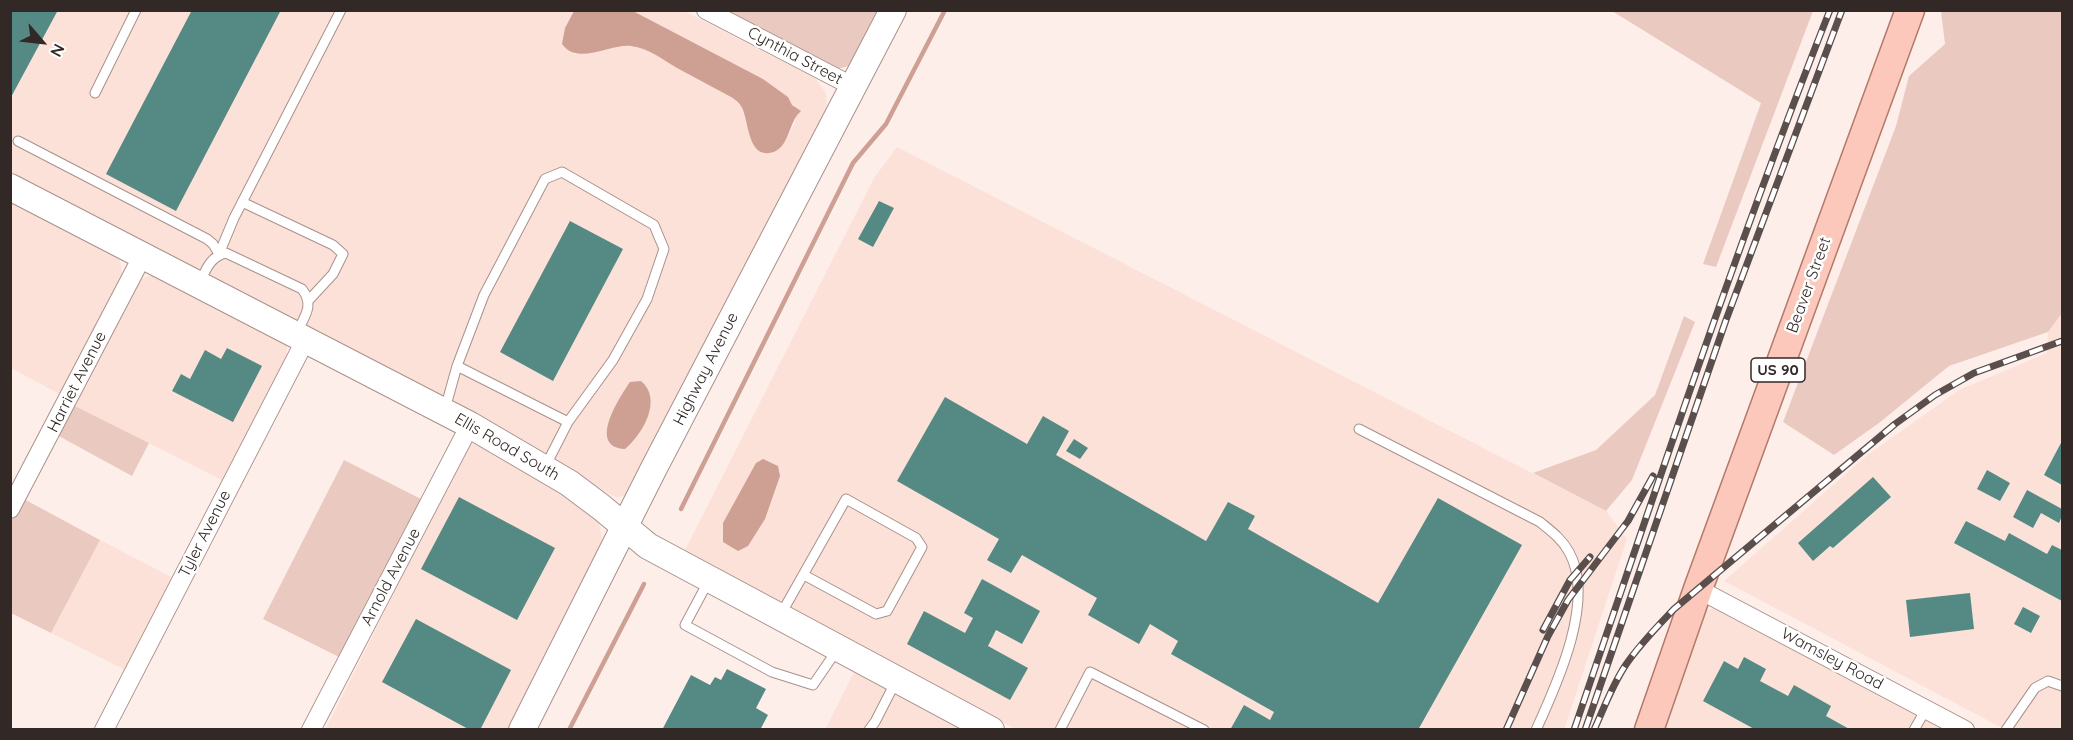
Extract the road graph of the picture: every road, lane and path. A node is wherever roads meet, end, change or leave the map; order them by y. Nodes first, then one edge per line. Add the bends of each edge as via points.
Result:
1 (136, 10) edge
2 (341, 10) edge
3 (706, 10) edge
4 (893, 10) edge
5 (1910, 10) edge
6 (852, 86) junction
7 (95, 93) dead end
8 (18, 141) dead end
9 (10, 187) edge
10 (242, 202) junction
11 (219, 254) junction
12 (143, 255) junction
13 (198, 284) junction
14 (308, 301) junction
15 (301, 336) junction
16 (457, 366) junction
17 (445, 411) junction
18 (568, 422) junction
19 (470, 424) junction
20 (1359, 429) dead end
21 (545, 468) junction
22 (10, 509) edge
23 (625, 528) junction
24 (804, 575) junction
25 (709, 579) junction
26 (1698, 589) junction
27 (780, 616) junction
28 (839, 648) junction
29 (897, 679) junction
30 (2062, 686) edge
31 (1926, 709) junction
32 (104, 729) edge
33 (311, 729) edge
34 (522, 729) edge
35 (869, 729) edge
36 (991, 729) edge
37 (1060, 729) edge
38 (1204, 729) edge
39 (1536, 729) edge
40 (1649, 729) edge
41 (1914, 729) edge
42 (1965, 729) edge
43 (2006, 729) edge

1 - 7 lane
2 - 10 lane
3 - 6 street, Cynthia Street
4 - 6 street, Highway Avenue
5 - 26 main road, Beaver Street / US 90
6 - 23 street, Highway Avenue
8 - 11 lane via 207,239
9 - 12 street, Ellis Road South
10 - 11 lane
10 - 14 lane via 333,245 343,254 333,274
11 - 13 lane
11 - 14 lane via 233,255 302,289
12 - 13 street, Ellis Road South
12 - 22 street, Harriet Avenue
13 - 15 street, Ellis Road South
14 - 15 lane
15 - 17 street, Ellis Road South
15 - 32 street, Tyler Avenue
16 - 17 lane
16 - 18 lane
16 - 18 lane via 484,295 545,179 562,172 654,225 664,249 647,299 613,360
17 - 19 street, Ellis Road South
18 - 21 lane
19 - 21 street, Ellis Road South
19 - 33 street, Arnold Avenue
20 - 39 lane via 1540,522 1560,538 1570,553 1578,586 1574,632
21 - 23 street, Ellis Road South
23 - 25 street, Ellis Road South via 648,546
23 - 34 street, Highway Avenue
24 - 24 lane via 846,499 916,538 922,547 887,611 876,614
24 - 27 lane
25 - 27 street, Ellis Road South
25 - 28 lane via 685,625 772,672 813,685
26 - 31 street, Wamsley Road
26 - 40 main road, Beaver Street / US 90
27 - 28 street, Ellis Road South
28 - 29 street, Ellis Road South
29 - 35 lane
29 - 36 street, Ellis Road South
30 - 43 lane via 2048,681 2035,688
31 - 41 lane
31 - 42 street, Wamsley Road
37 - 38 lane via 1090,672

